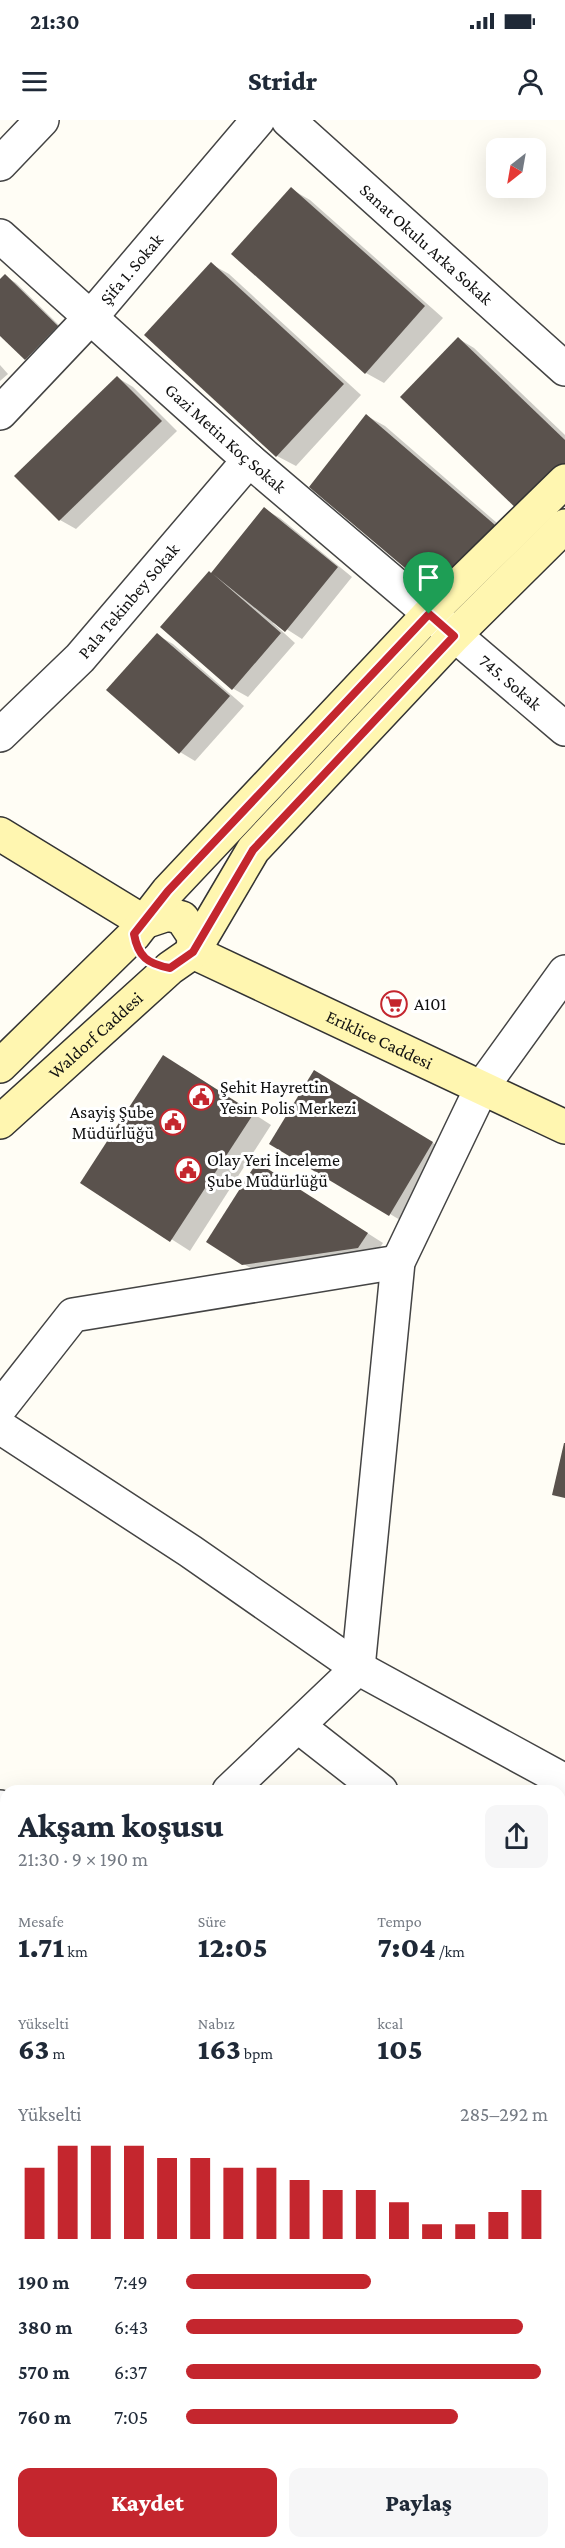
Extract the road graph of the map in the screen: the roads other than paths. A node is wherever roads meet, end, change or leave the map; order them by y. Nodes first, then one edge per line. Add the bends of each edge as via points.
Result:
1 (42, 120) edge
2 (258, 120) edge
3 (288, 120) edge
4 (0, 164) edge
5 (0, 236) edge
6 (90, 318) junction
7 (565, 369) edge
8 (0, 413) edge
9 (249, 460) junction
10 (565, 481) edge
11 (565, 526) edge
12 (429, 614) junction
13 (454, 636) junction
14 (565, 729) edge
15 (0, 735) edge
16 (0, 834) edge
17 (139, 928) junction
18 (181, 960) junction
19 (565, 972) edge
20 (0, 1066) edge
21 (482, 1087) junction
22 (0, 1122) edge
23 (565, 1127) edge
24 (398, 1262) junction
25 (0, 1408) edge
26 (0, 1426) edge
27 (358, 1668) junction
28 (298, 1726) junction
29 (565, 1781) edge
30 (235, 1785) edge
31 (373, 1785) edge

1 - 4 street
2 - 6 street, Şifa 1. Sokak
3 - 7 street, Sanat Okulu Arka Sokak
5 - 6 street, Gazi Metin Koç Sokak
6 - 8 street, Şifa 1. Sokak
6 - 9 street, Gazi Metin Koç Sokak
9 - 12 street, Gazi Metin Koç Sokak
9 - 15 street, Pala Tekinbey Sokak via 80,658
10 - 12 main road
11 - 13 main road, Waldorf Caddesi
12 - 13 street, Gazi Metin Koç Sokak
12 - 17 main road via 168,891
13 - 14 street, 745. Sokak
13 - 18 main road, Waldorf Caddesi via 253,850
16 - 17 main road
17 - 18 main road via 136,949 155,966
17 - 18 main road via 168,914 182,918 194,936
17 - 20 main road
18 - 21 main road, Eriklice Caddesi
18 - 22 main road, Waldorf Caddesi
19 - 21 street
21 - 23 main road, Eriklice Caddesi
21 - 24 street
24 - 25 street via 73,1315
24 - 27 street
26 - 27 street
27 - 28 street
27 - 29 street
28 - 30 street
28 - 31 street

